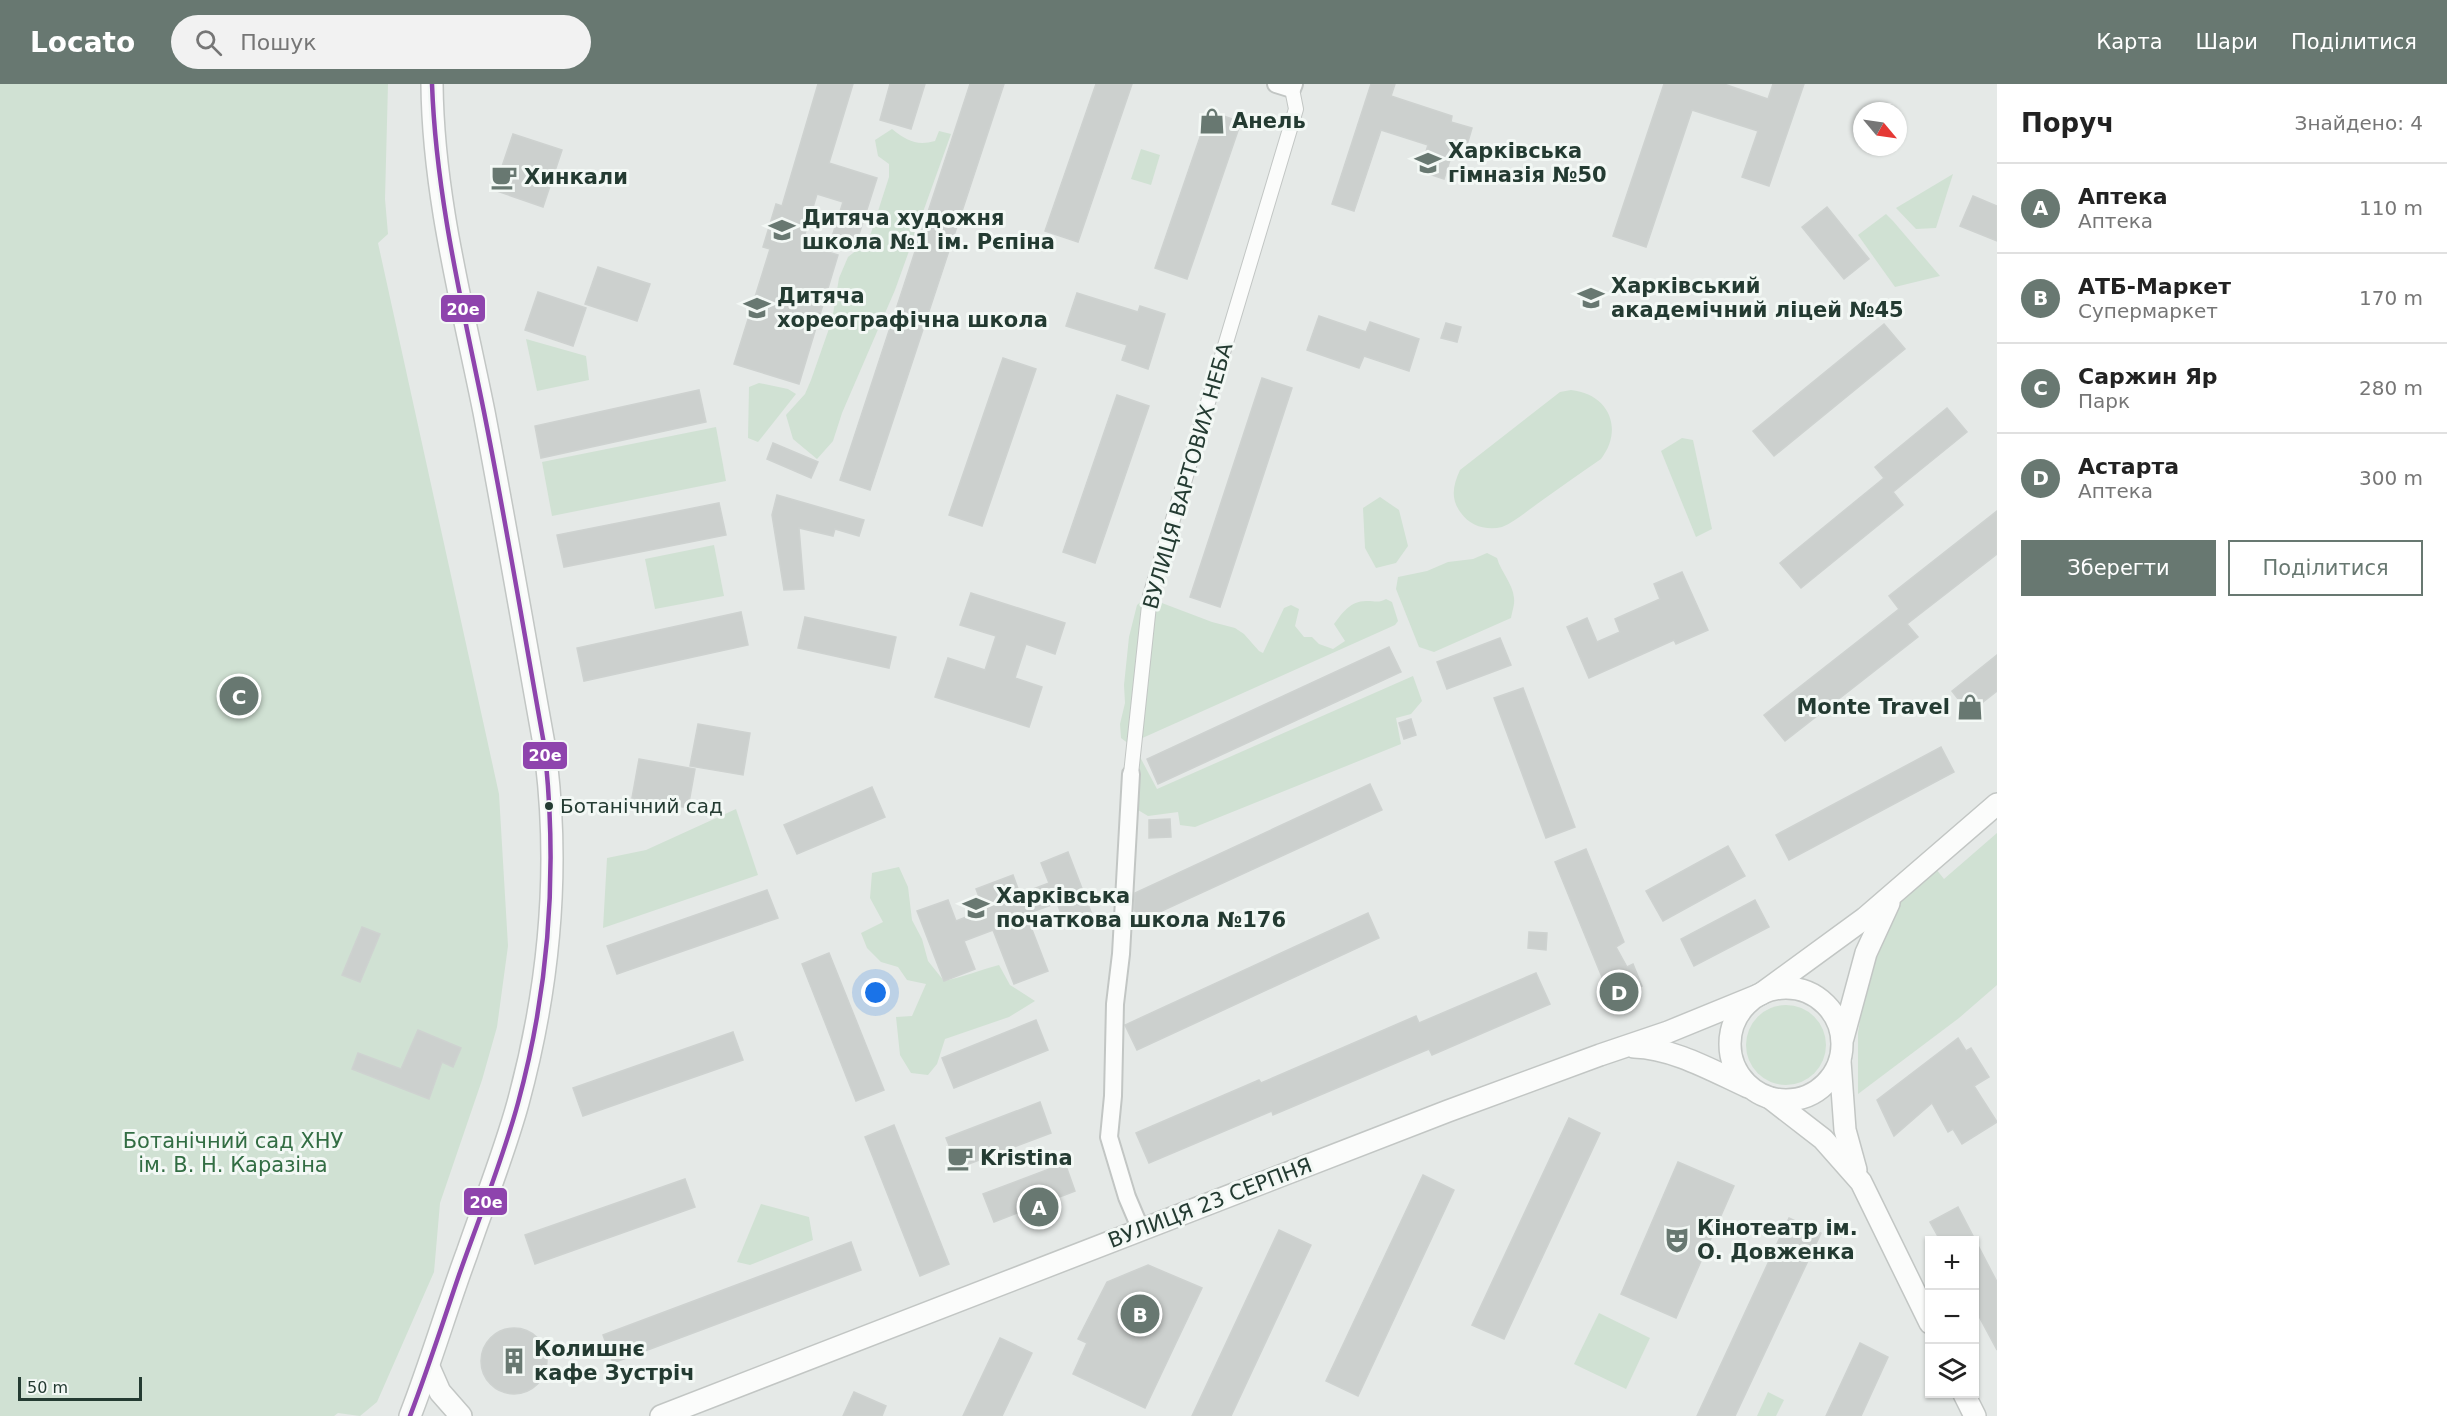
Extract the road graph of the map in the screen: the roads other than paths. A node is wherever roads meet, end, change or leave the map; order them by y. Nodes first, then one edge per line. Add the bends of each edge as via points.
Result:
1 (432, 84) edge
2 (1287, 86) edge
3 (1131, 774) joint
4 (1997, 804) edge
5 (1893, 896) junction
6 (1761, 993) junction
7 (1627, 1047) junction
8 (1841, 1051) junction
9 (1750, 1088) junction
10 (1770, 1098) junction
11 (1861, 1182) junction
12 (1141, 1230) junction
13 (1925, 1315) edge
14 (429, 1367) junction
15 (1966, 1398) edge
16 (410, 1416) edge
17 (461, 1416) edge
18 (661, 1416) edge
19 (1975, 1416) edge

1 - 14 street via 439,190 544,744 553,846 551,922 537,1024 514,1114
2 - 3 street, ВУЛИЦЯ ВАРТОВИХ НЕБА via 1296,109 1150,596
3 - 12 street, ВУЛИЦЯ ВАРТОВИХ НЕБА via 1109,1137
4 - 5 street, ВУЛИЦЯ 23 СЕРПНЯ
5 - 6 street, ВУЛИЦЯ 23 СЕРПНЯ
5 - 8 street, ВУЛИЦЯ 23 СЕРПНЯ via 1866,953
6 - 7 street, ВУЛИЦЯ 23 СЕРПНЯ
6 - 8 street, ВУЛИЦЯ 23 СЕРПНЯ via 1785,987 1820,999 1836,1018
6 - 9 street, ВУЛИЦЯ 23 СЕРПНЯ via 1741,1009 1729,1044 1735,1069
7 - 9 street via 1676,1056
7 - 12 street, ВУЛИЦЯ 23 СЕРПНЯ via 1448,1111
8 - 10 street, ВУЛИЦЯ 23 СЕРПНЯ via 1836,1070 1824,1086 1789,1101
8 - 11 street, ВУЛИЦЯ 23 СЕРПНЯ via 1845,1130
9 - 10 street, ВУЛИЦЯ 23 СЕРПНЯ
10 - 11 street via 1823,1139
11 - 13 street
12 - 18 street, ВУЛИЦЯ 23 СЕРПНЯ
14 - 16 street
14 - 17 street via 440,1392
15 - 19 street

